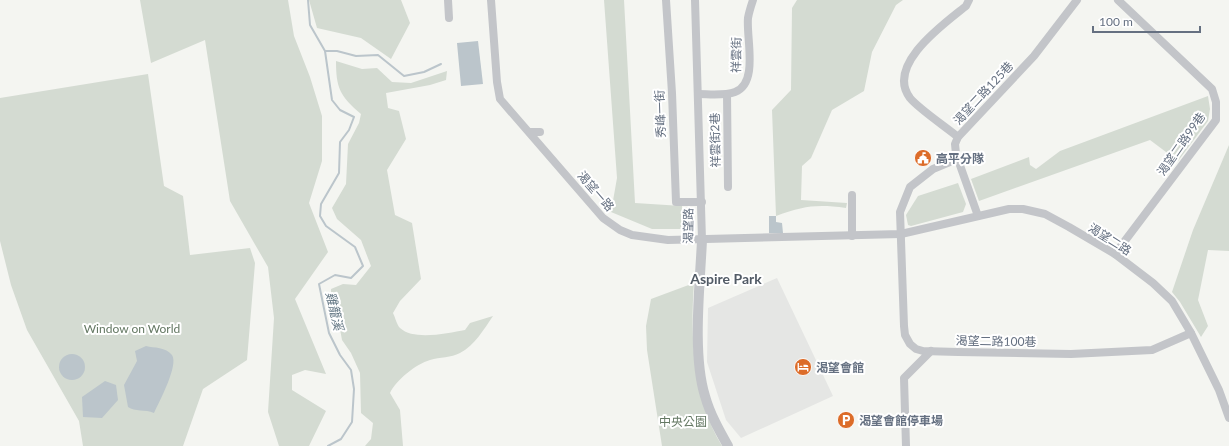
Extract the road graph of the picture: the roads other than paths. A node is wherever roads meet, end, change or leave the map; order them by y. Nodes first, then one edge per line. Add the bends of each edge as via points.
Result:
1 (448, 0) edge
2 (491, 0) edge
3 (666, 0) edge
4 (695, 0) edge
5 (753, 0) edge
6 (969, 0) edge
7 (1077, 0) edge
8 (1118, 0) edge
9 (450, 18) dead end
10 (698, 94) junction
11 (727, 94) junction
12 (530, 132) junction
13 (540, 132) dead end
14 (958, 137) junction
15 (957, 159) junction
16 (728, 186) dead end
17 (852, 195) dead end
18 (702, 202) junction
19 (978, 216) junction
20 (901, 234) junction
21 (852, 236) junction
22 (702, 240) junction
23 (1115, 254) junction
24 (1191, 333) junction
25 (931, 351) junction
26 (1229, 418) edge
27 (728, 446) edge
28 (906, 446) edge

1 - 9 street
2 - 12 street, 渴望一路 via 502,91 500,99
3 - 18 street, 秀峰一街 via 676,202
4 - 10 street, 渴望路
5 - 11 street, 祥雲街 via 748,17 747,83 736,92
6 - 14 street via 966,6 917,50 909,62 905,82 910,98
7 - 14 street, 渴望二路125巷 via 1034,56
8 - 23 street, 渴望二路99巷 via 1212,89 1216,102 1216,120
10 - 11 street, 祥雲街
10 - 18 street, 渴望路
11 - 16 street, 祥雲街2巷
12 - 13 street
12 - 22 street, 渴望一路 via 564,168 603,218 620,230 632,235 668,240
14 - 15 street, 渴望二路125巷 via 955,144
15 - 19 street, 渴望二路125巷
15 - 20 street, 渴望二路100巷 via 933,169 910,187 900,212
17 - 21 street
18 - 22 street, 渴望路
19 - 20 street, 渴望二路
19 - 23 street, 渴望二路 via 1009,209 1045,214
20 - 21 street, 渴望一路
20 - 25 street, 渴望二路100巷 via 905,336 916,349
21 - 22 street, 渴望一路
22 - 27 street, 渴望路 via 699,341 701,375 705,396 717,427
23 - 24 street, 渴望二路 via 1153,282 1172,301
24 - 25 street, 渴望二路100巷 via 1152,350 1071,354
24 - 26 street, 渴望二路 via 1219,390
25 - 28 street via 904,378

